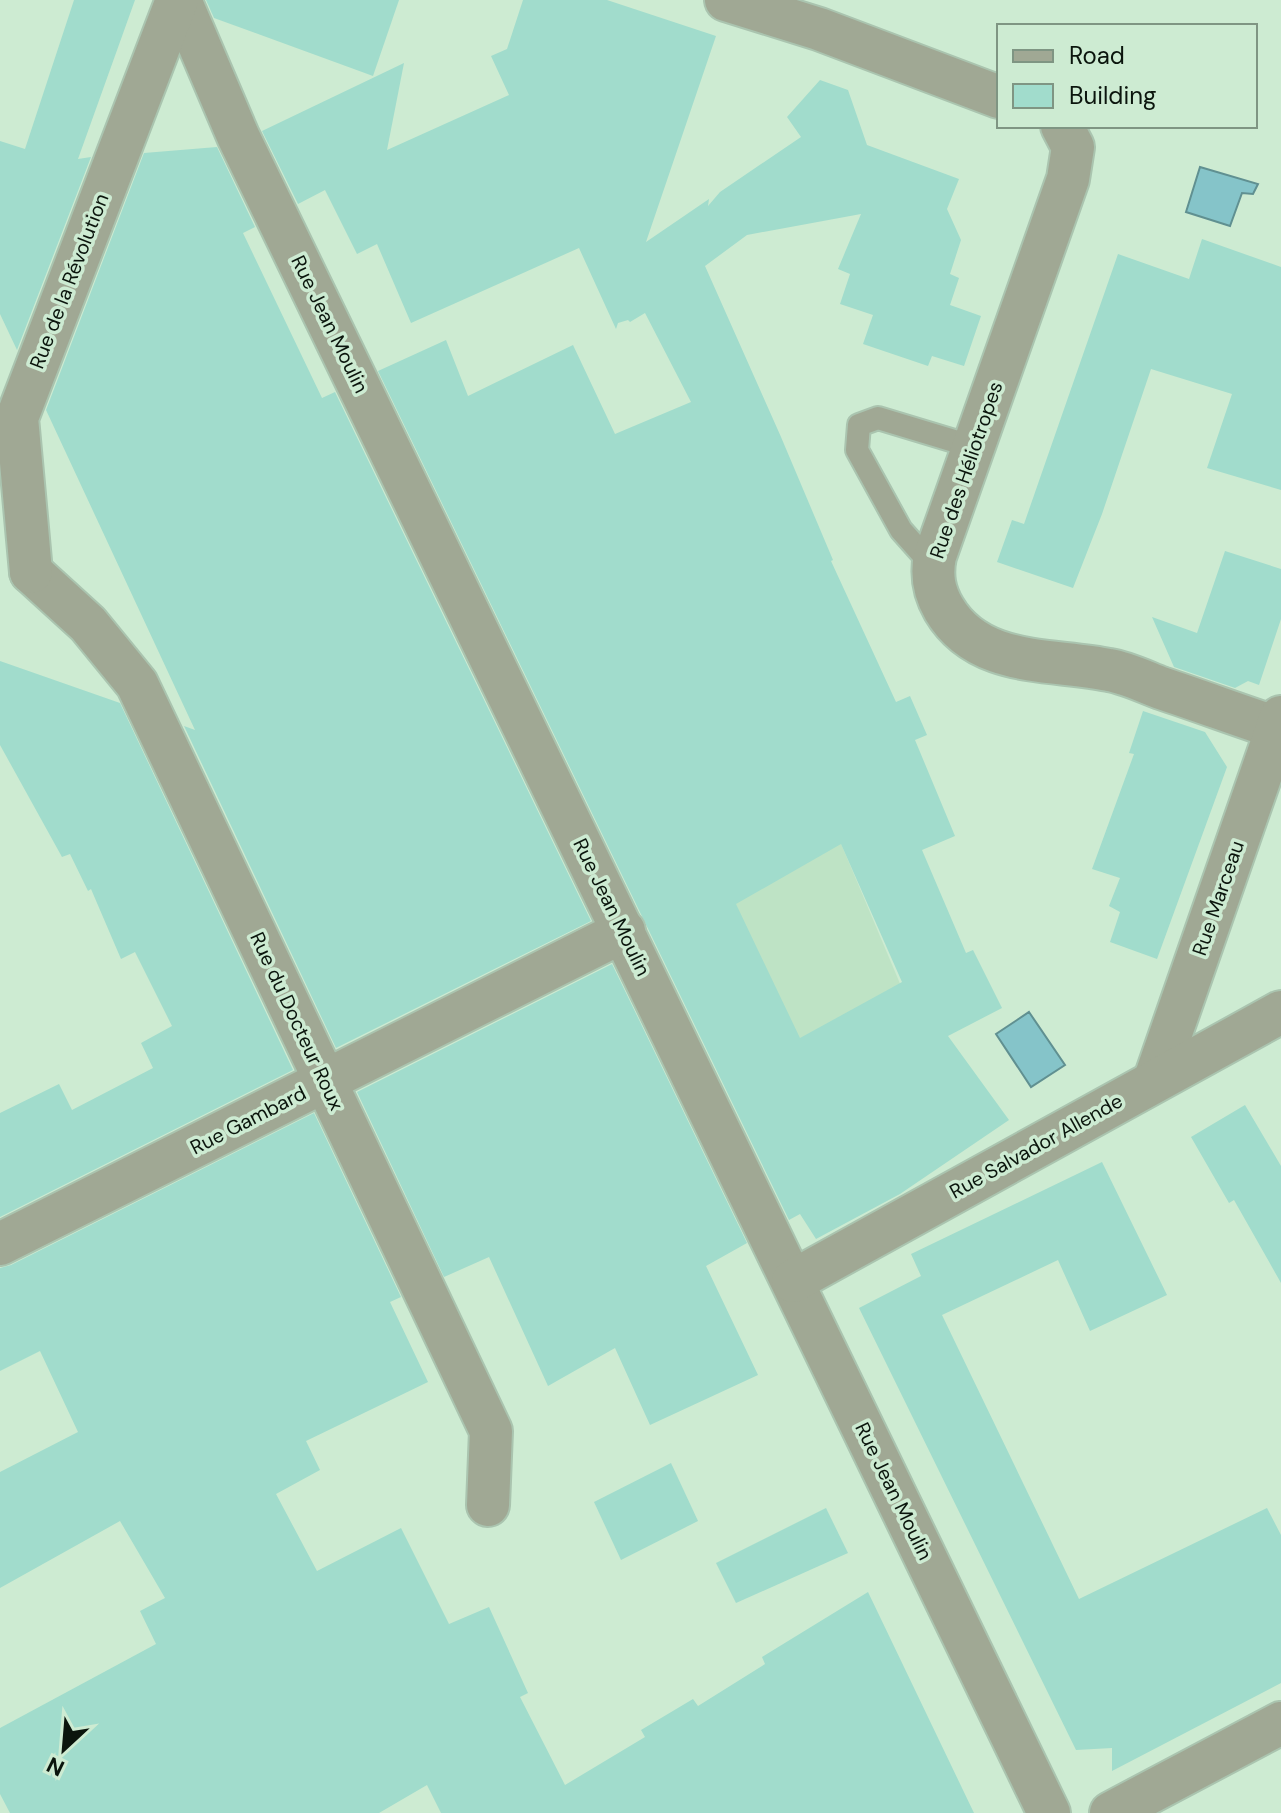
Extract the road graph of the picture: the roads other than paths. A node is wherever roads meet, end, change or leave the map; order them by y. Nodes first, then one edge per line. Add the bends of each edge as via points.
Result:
1 (178, 0) edge
2 (726, 0) edge
3 (824, 14) edge
4 (997, 96) edge
5 (1063, 128) edge
6 (974, 447) junction
7 (933, 566) junction
8 (15, 581) edge
9 (1279, 722) edge
10 (624, 931) junction
11 (1281, 1012) edge
12 (1155, 1079) junction
13 (325, 1081) junction
14 (0, 1244) edge
15 (793, 1281) junction
16 (488, 1505) dead end
17 (1281, 1723) edge
18 (1049, 1813) edge
19 (1111, 1813) edge

1 - 8 street, Rue de la Révolution via 17,418
1 - 10 street, Rue Jean Moulin via 238,136
2 - 3 street
3 - 4 street
5 - 6 street, Rue des Héliotropes via 1073,147 1068,179
6 - 7 street, Rue des Héliotropes
6 - 7 lane via 878,418 859,425 857,450 901,530
7 - 9 street, Rue des Héliotropes via 937,597 951,621 1000,653 1111,670
8 - 13 street, Rue du Docteur Roux via 88,624 137,684
9 - 12 street, Rue Marceau
10 - 13 street, Rue Gambard
10 - 15 street, Rue Jean Moulin
11 - 12 street, Rue Salvador Allende
12 - 15 street, Rue Salvador Allende
13 - 14 street, Rue Gambard
13 - 16 street, Rue du Docteur Roux via 491,1431
15 - 18 street, Rue Jean Moulin
17 - 19 street

